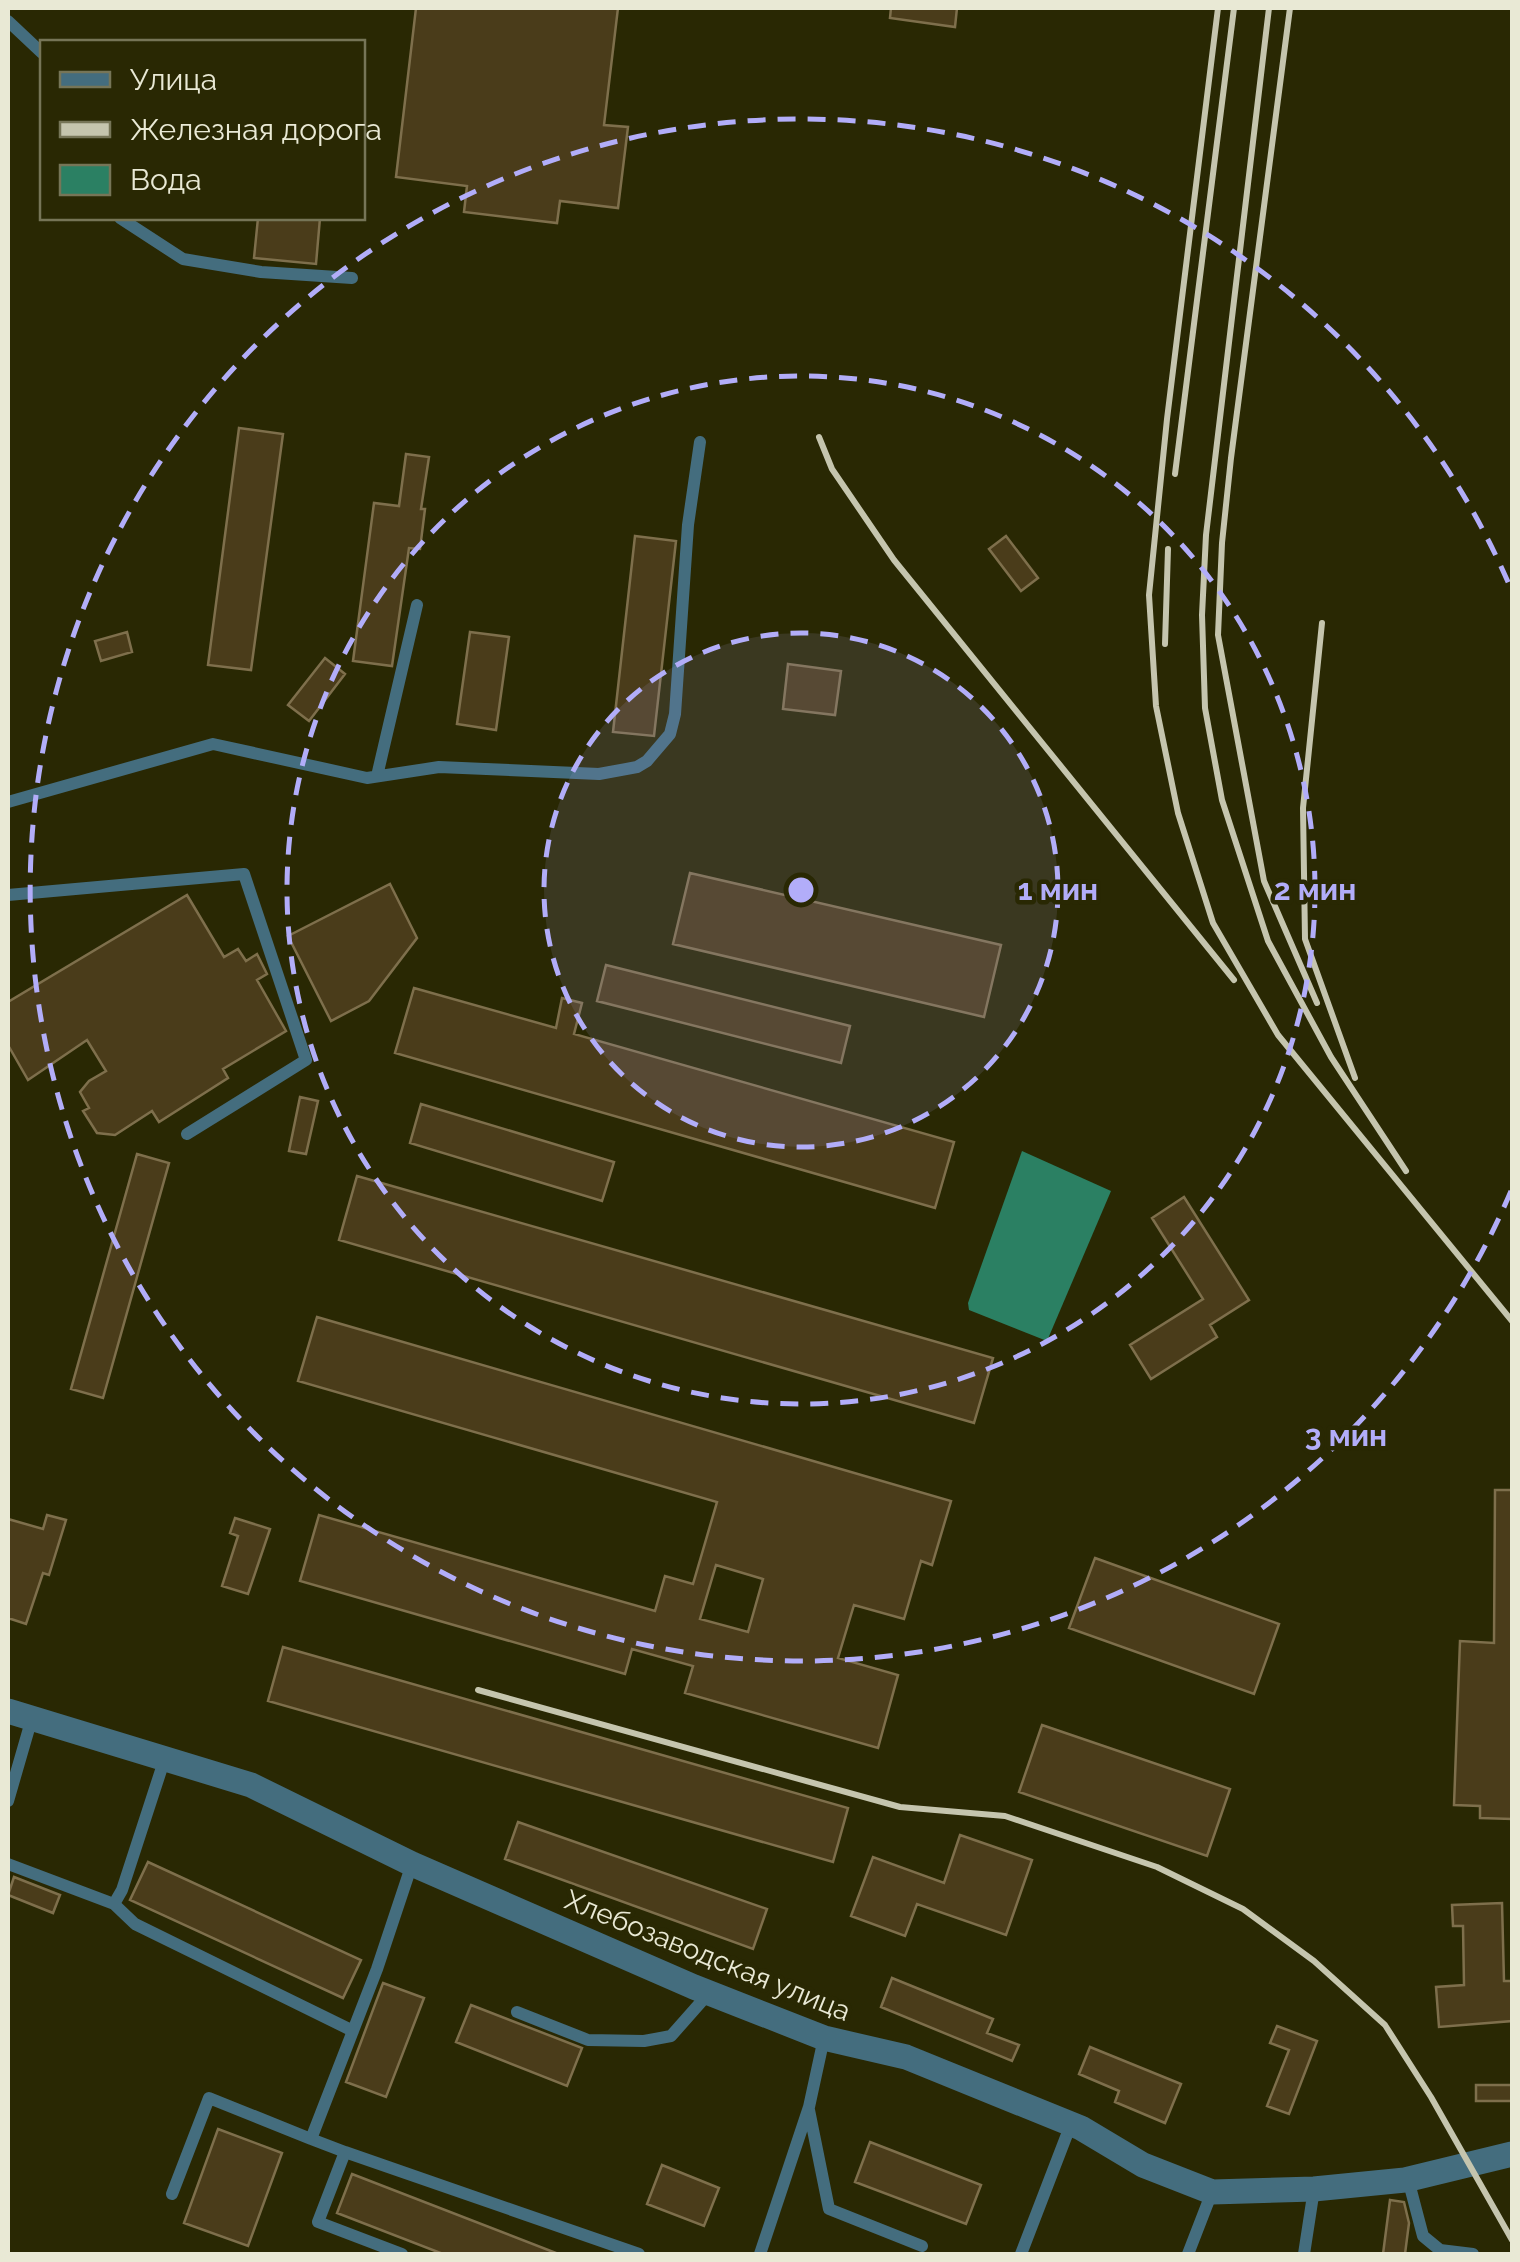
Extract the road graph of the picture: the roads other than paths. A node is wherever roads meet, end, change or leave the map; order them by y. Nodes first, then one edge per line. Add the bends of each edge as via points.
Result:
1 (8, 22) edge
2 (40, 52) edge
3 (123, 220) edge
4 (352, 278) dead end
5 (700, 442) dead end
6 (417, 605) dead end
7 (376, 776) junction
8 (8, 802) edge
9 (8, 894) edge
10 (186, 1134) dead end
11 (20, 1714) edge
12 (165, 1758) junction
13 (8, 1801) edge
14 (8, 1864) edge
15 (412, 1864) junction
16 (114, 1904) junction
17 (708, 1993) junction
18 (516, 2012) dead end
19 (353, 2031) junction
20 (824, 2038) junction
21 (809, 2108) junction
22 (1071, 2124) junction
23 (311, 2139) junction
24 (346, 2152) junction
25 (1512, 2154) edge
26 (1408, 2179) junction
27 (1314, 2190) junction
28 (1212, 2192) junction
29 (172, 2194) dead end
30 (1426, 2239) junction
31 (922, 2246) dead end
32 (402, 2254) edge
33 (639, 2254) edge
34 (760, 2254) edge
35 (1021, 2254) edge
36 (1188, 2254) edge
37 (1304, 2254) edge
38 (1424, 2254) edge
39 (1473, 2254) edge

1 - 2 lane
3 - 4 lane via 183,259
5 - 7 lane via 675,714 670,734 647,761 599,774 439,767
6 - 7 lane
7 - 8 lane via 213,744
9 - 10 lane via 244,874 306,1060
11 - 12 street, Хлебозаводская улица
11 - 13 lane
12 - 15 street, Хлебозаводская улица via 251,1784
12 - 16 lane
14 - 16 lane
15 - 17 street, Хлебозаводская улица
15 - 19 lane
16 - 19 lane via 136,1924
17 - 18 lane via 671,2036 644,2041 588,2040
17 - 20 street, Хлебозаводская улица
19 - 23 lane
20 - 21 lane
20 - 22 street, Хлебозаводская улица via 906,2057
21 - 31 lane via 829,2209
21 - 34 lane
22 - 28 street, Хлебозаводская улица via 1144,2165
22 - 35 lane
23 - 24 lane
23 - 29 lane via 209,2098
24 - 32 lane via 318,2222
24 - 33 lane
25 - 26 street, Хлебозаводская улица
26 - 27 street, Хлебозаводская улица
26 - 30 lane
27 - 28 street, Хлебозаводская улица
27 - 37 lane
28 - 36 lane
30 - 38 lane
30 - 39 lane via 1440,2250

